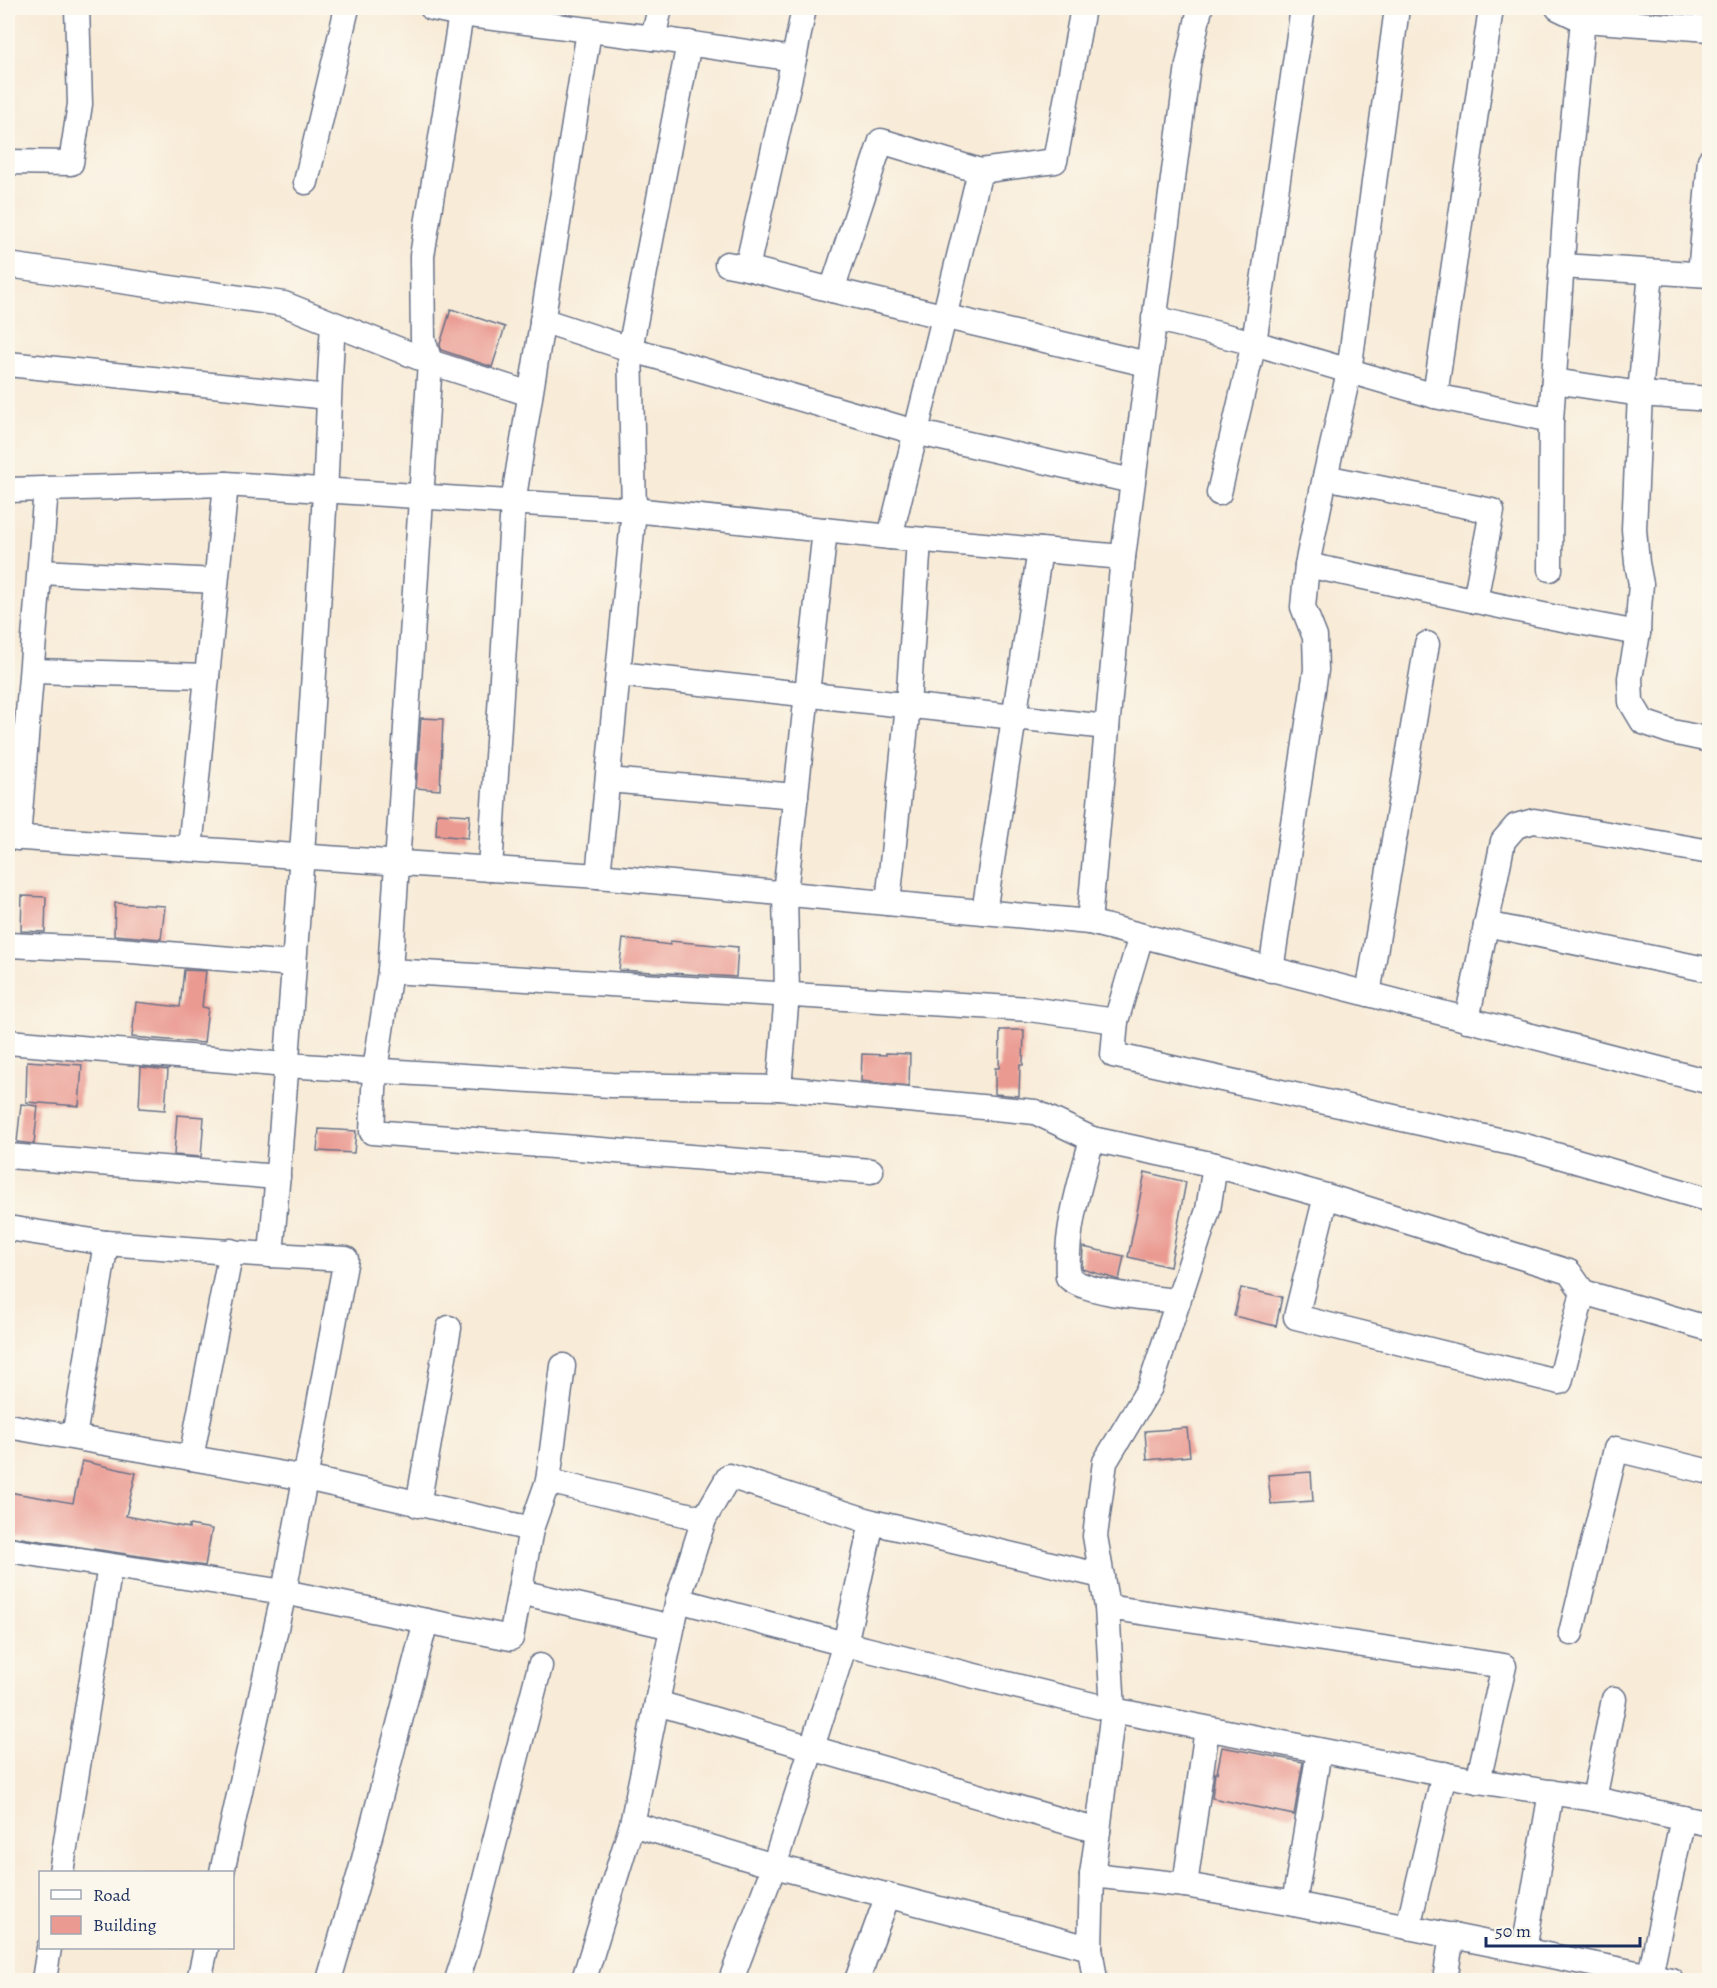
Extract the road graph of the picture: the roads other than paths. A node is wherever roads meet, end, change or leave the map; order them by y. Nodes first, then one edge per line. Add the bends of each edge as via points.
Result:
1 (77, 8) edge
2 (347, 8) edge
3 (432, 8) edge
4 (660, 8) edge
5 (804, 8) edge
6 (1083, 8) edge
7 (1200, 8) edge
8 (1303, 8) edge
9 (1397, 8) edge
10 (1491, 8) edge
11 (1558, 8) edge
12 (461, 11) edge
13 (1585, 14) edge
14 (1710, 29) edge
15 (589, 31) junction
16 (653, 38) junction
17 (690, 43) junction
18 (794, 59) junction
19 (1710, 160) edge
20 (8, 162) edge
21 (980, 171) junction
22 (306, 182) dead end
23 (8, 265) edge
24 (1561, 266) junction
25 (1651, 272) junction
26 (1705, 275) edge
27 (832, 290) junction
28 (944, 316) junction
29 (1154, 318) junction
30 (542, 320) junction
31 (333, 325) junction
32 (1254, 343) junction
33 (630, 349) junction
34 (430, 362) junction
35 (8, 364) edge
36 (1147, 364) junction
37 (1349, 372) junction
38 (1554, 381) junction
39 (530, 394) junction
40 (1640, 394) junction
41 (1435, 396) junction
42 (328, 397) junction
43 (1710, 399) edge
44 (1551, 420) junction
45 (915, 432) junction
46 (1325, 477) junction
47 (1132, 481) junction
48 (226, 484) junction
49 (46, 489) junction
50 (8, 490) edge
51 (325, 491) junction
52 (1219, 493) dead end
53 (423, 497) junction
54 (513, 503) junction
55 (634, 510) junction
56 (825, 530) junction
57 (890, 537) junction
58 (919, 540) junction
59 (1040, 550) junction
60 (1123, 557) junction
61 (1307, 565) junction
62 (1550, 569) dead end
63 (41, 572) junction
64 (216, 582) junction
65 (1475, 601) junction
66 (1638, 633) junction
67 (1427, 644) dead end
68 (33, 671) junction
69 (618, 674) junction
70 (207, 676) junction
71 (808, 694) junction
72 (908, 705) junction
73 (1014, 717) junction
74 (1107, 727) junction
75 (1710, 740) edge
76 (608, 780) junction
77 (796, 796) junction
78 (13, 837) edge
79 (190, 849) junction
80 (1710, 852) edge
81 (301, 856) junction
82 (396, 862) junction
83 (490, 869) junction
84 (598, 876) junction
85 (786, 894) junction
86 (888, 903) junction
87 (984, 912) junction
88 (1089, 922) junction
89 (1486, 924) junction
90 (1141, 936) junction
91 (8, 945) edge
92 (293, 964) junction
93 (1271, 970) junction
94 (1710, 970) edge
95 (390, 971) junction
96 (787, 994) junction
97 (1368, 994) junction
98 (1467, 1020) junction
99 (1116, 1021) junction
100 (8, 1042) edge
101 (286, 1065) junction
102 (375, 1070) junction
103 (1710, 1082) edge
104 (779, 1088) junction
105 (1092, 1139) junction
106 (8, 1156) edge
107 (1215, 1165) junction
108 (871, 1171) dead end
109 (278, 1177) junction
110 (1326, 1196) junction
111 (1710, 1200) edge
112 (8, 1228) edge
113 (106, 1243) junction
114 (231, 1251) junction
115 (271, 1255) junction
116 (1583, 1292) junction
117 (1178, 1301) junction
118 (449, 1328) dead end
119 (1710, 1329) edge
120 (563, 1366) dead end
121 (8, 1426) edge
122 (74, 1437) junction
123 (191, 1458) junction
124 (1710, 1472) edge
125 (306, 1478) junction
126 (548, 1481) junction
127 (417, 1504) junction
128 (704, 1519) junction
129 (872, 1522) junction
130 (531, 1529) junction
131 (8, 1550) edge
132 (110, 1566) junction
133 (1102, 1576) junction
134 (284, 1592) junction
135 (520, 1592) junction
136 (678, 1600) junction
137 (1107, 1607) junction
138 (426, 1621) junction
139 (672, 1627) junction
140 (1571, 1634) dead end
141 (845, 1644) junction
142 (540, 1666) dead end
143 (1614, 1699) dead end
144 (657, 1703) junction
145 (1113, 1710) junction
146 (1207, 1729) junction
147 (812, 1749) junction
148 (1319, 1751) junction
149 (1444, 1774) junction
150 (1478, 1781) junction
151 (1551, 1792) junction
152 (1594, 1798) junction
153 (1683, 1818) junction
154 (632, 1824) junction
155 (1710, 1824) edge
156 (1098, 1831) junction
157 (774, 1866) junction
158 (61, 1871) edge
159 (222, 1871) edge
160 (1092, 1875) junction
161 (1185, 1885) junction
162 (888, 1895) junction
163 (1294, 1904) junction
164 (1408, 1927) junction
165 (1452, 1935) junction
166 (1090, 1947) junction
167 (49, 1949) edge
168 (206, 1949) edge
169 (1524, 1950) junction
170 (1660, 1978) edge
171 (44, 1980) edge
172 (200, 1980) edge
173 (329, 1980) edge
174 (457, 1980) edge
175 (587, 1980) edge
176 (731, 1980) edge
177 (857, 1980) edge
178 (1095, 1980) edge
179 (1444, 1980) edge

1 - 20 street via 80,104 71,164
2 - 22 street
3 - 12 street
4 - 16 street
5 - 18 street
6 - 21 street via 1055,161
7 - 29 street via 1188,65
8 - 32 street
9 - 37 street
10 - 41 street
11 - 13 street
12 - 15 street
12 - 34 street via 422,256 423,339
13 - 14 street
13 - 24 street
15 - 16 street
15 - 30 street
16 - 17 street
17 - 18 street
17 - 33 street
18 - 27 street via 737,266
19 - 26 street
21 - 27 street via 881,141
21 - 28 street
23 - 31 street via 284,304
24 - 25 street
24 - 38 street
25 - 26 street
25 - 40 street
27 - 28 street
28 - 36 street
28 - 45 street
29 - 32 street
29 - 36 street
30 - 33 street
30 - 39 street
31 - 34 street
31 - 42 street
32 - 37 street
32 - 52 street
33 - 45 street
33 - 55 street
34 - 39 street
34 - 53 street
35 - 42 street
36 - 47 street
37 - 41 street
37 - 46 street
38 - 40 street
38 - 44 street
39 - 54 street
40 - 43 street
40 - 66 street via 1634,529 1641,584
41 - 44 street
42 - 51 street
44 - 62 street
45 - 47 street
45 - 57 street
46 - 61 street
46 - 65 street via 1492,511
47 - 60 street
48 - 49 street
48 - 51 street
48 - 64 street
49 - 50 street
49 - 63 street
51 - 53 street
51 - 81 street
53 - 54 street
53 - 82 street
54 - 55 street
54 - 83 street
55 - 56 street
55 - 69 street
56 - 57 street
56 - 71 street
57 - 58 street
58 - 59 street
58 - 72 street
59 - 60 street
59 - 73 street
60 - 74 street
61 - 65 street
61 - 93 street via 1303,607 1315,637 1316,670
63 - 64 street
63 - 68 street
64 - 70 street
65 - 66 street
66 - 75 street via 1630,678 1631,702 1643,722
67 - 97 street
68 - 70 street
68 - 78 street
69 - 71 street
69 - 76 street
70 - 79 street
71 - 72 street
71 - 77 street
72 - 73 street
72 - 86 street
73 - 74 street
73 - 87 street
74 - 88 street
76 - 77 street
76 - 84 street
77 - 85 street
78 - 79 street
79 - 81 street
80 - 89 street via 1534,821 1516,826 1503,841
81 - 82 street
81 - 92 street
82 - 83 street
82 - 95 street
83 - 84 street
84 - 85 street
85 - 86 street
85 - 96 street
86 - 87 street
87 - 88 street
88 - 90 street
89 - 94 street
89 - 98 street
90 - 93 street
90 - 99 street
91 - 92 street
92 - 101 street
93 - 97 street
95 - 96 street
95 - 102 street
96 - 99 street via 1029,1009
96 - 104 street
97 - 98 street
98 - 103 street
99 - 111 street via 1113,1055 1525,1146
100 - 101 street
101 - 102 street
101 - 109 street
102 - 104 street via 611,1085
102 - 108 street via 372,1132
104 - 105 street via 1035,1112
105 - 107 street
105 - 117 street via 1066,1254 1068,1277 1073,1283 1092,1289
106 - 109 street
107 - 110 street
107 - 117 street via 1208,1210
109 - 115 street
110 - 116 street via 1569,1272
110 - 116 street via 1296,1317 1560,1382
112 - 113 street
113 - 114 street
113 - 122 street
114 - 115 street
114 - 123 street
115 - 125 street via 346,1259
116 - 119 street
117 - 133 street via 1150,1387 1105,1462 1095,1536
118 - 127 street
120 - 126 street
121 - 122 street
122 - 123 street
123 - 125 street
124 - 140 street via 1616,1449
125 - 127 street
125 - 134 street
126 - 128 street
126 - 130 street
127 - 130 street
128 - 129 street via 729,1476
128 - 136 street
129 - 133 street
129 - 141 street
130 - 135 street
131 - 132 street
132 - 134 street
132 - 158 street
133 - 137 street
134 - 138 street
134 - 159 street
135 - 138 street via 511,1638
135 - 139 street
136 - 139 street
136 - 141 street
137 - 145 street
137 - 150 street via 1504,1665
138 - 173 street
139 - 144 street
141 - 145 street
141 - 147 street
142 - 174 street
143 - 152 street
144 - 147 street
144 - 154 street
145 - 146 street
145 - 156 street
146 - 148 street
146 - 161 street
147 - 156 street
147 - 157 street
148 - 149 street
148 - 163 street
149 - 150 street
149 - 164 street
150 - 151 street
151 - 152 street
151 - 169 street
152 - 153 street
153 - 155 street
153 - 170 street
154 - 157 street
154 - 175 street via 584,1978
156 - 160 street
157 - 162 street
157 - 176 street
160 - 161 street
160 - 166 street
161 - 163 street
162 - 166 street
162 - 177 street
163 - 164 street
164 - 165 street
165 - 169 street
165 - 179 street
166 - 178 street
167 - 171 street
168 - 172 street
169 - 170 street

